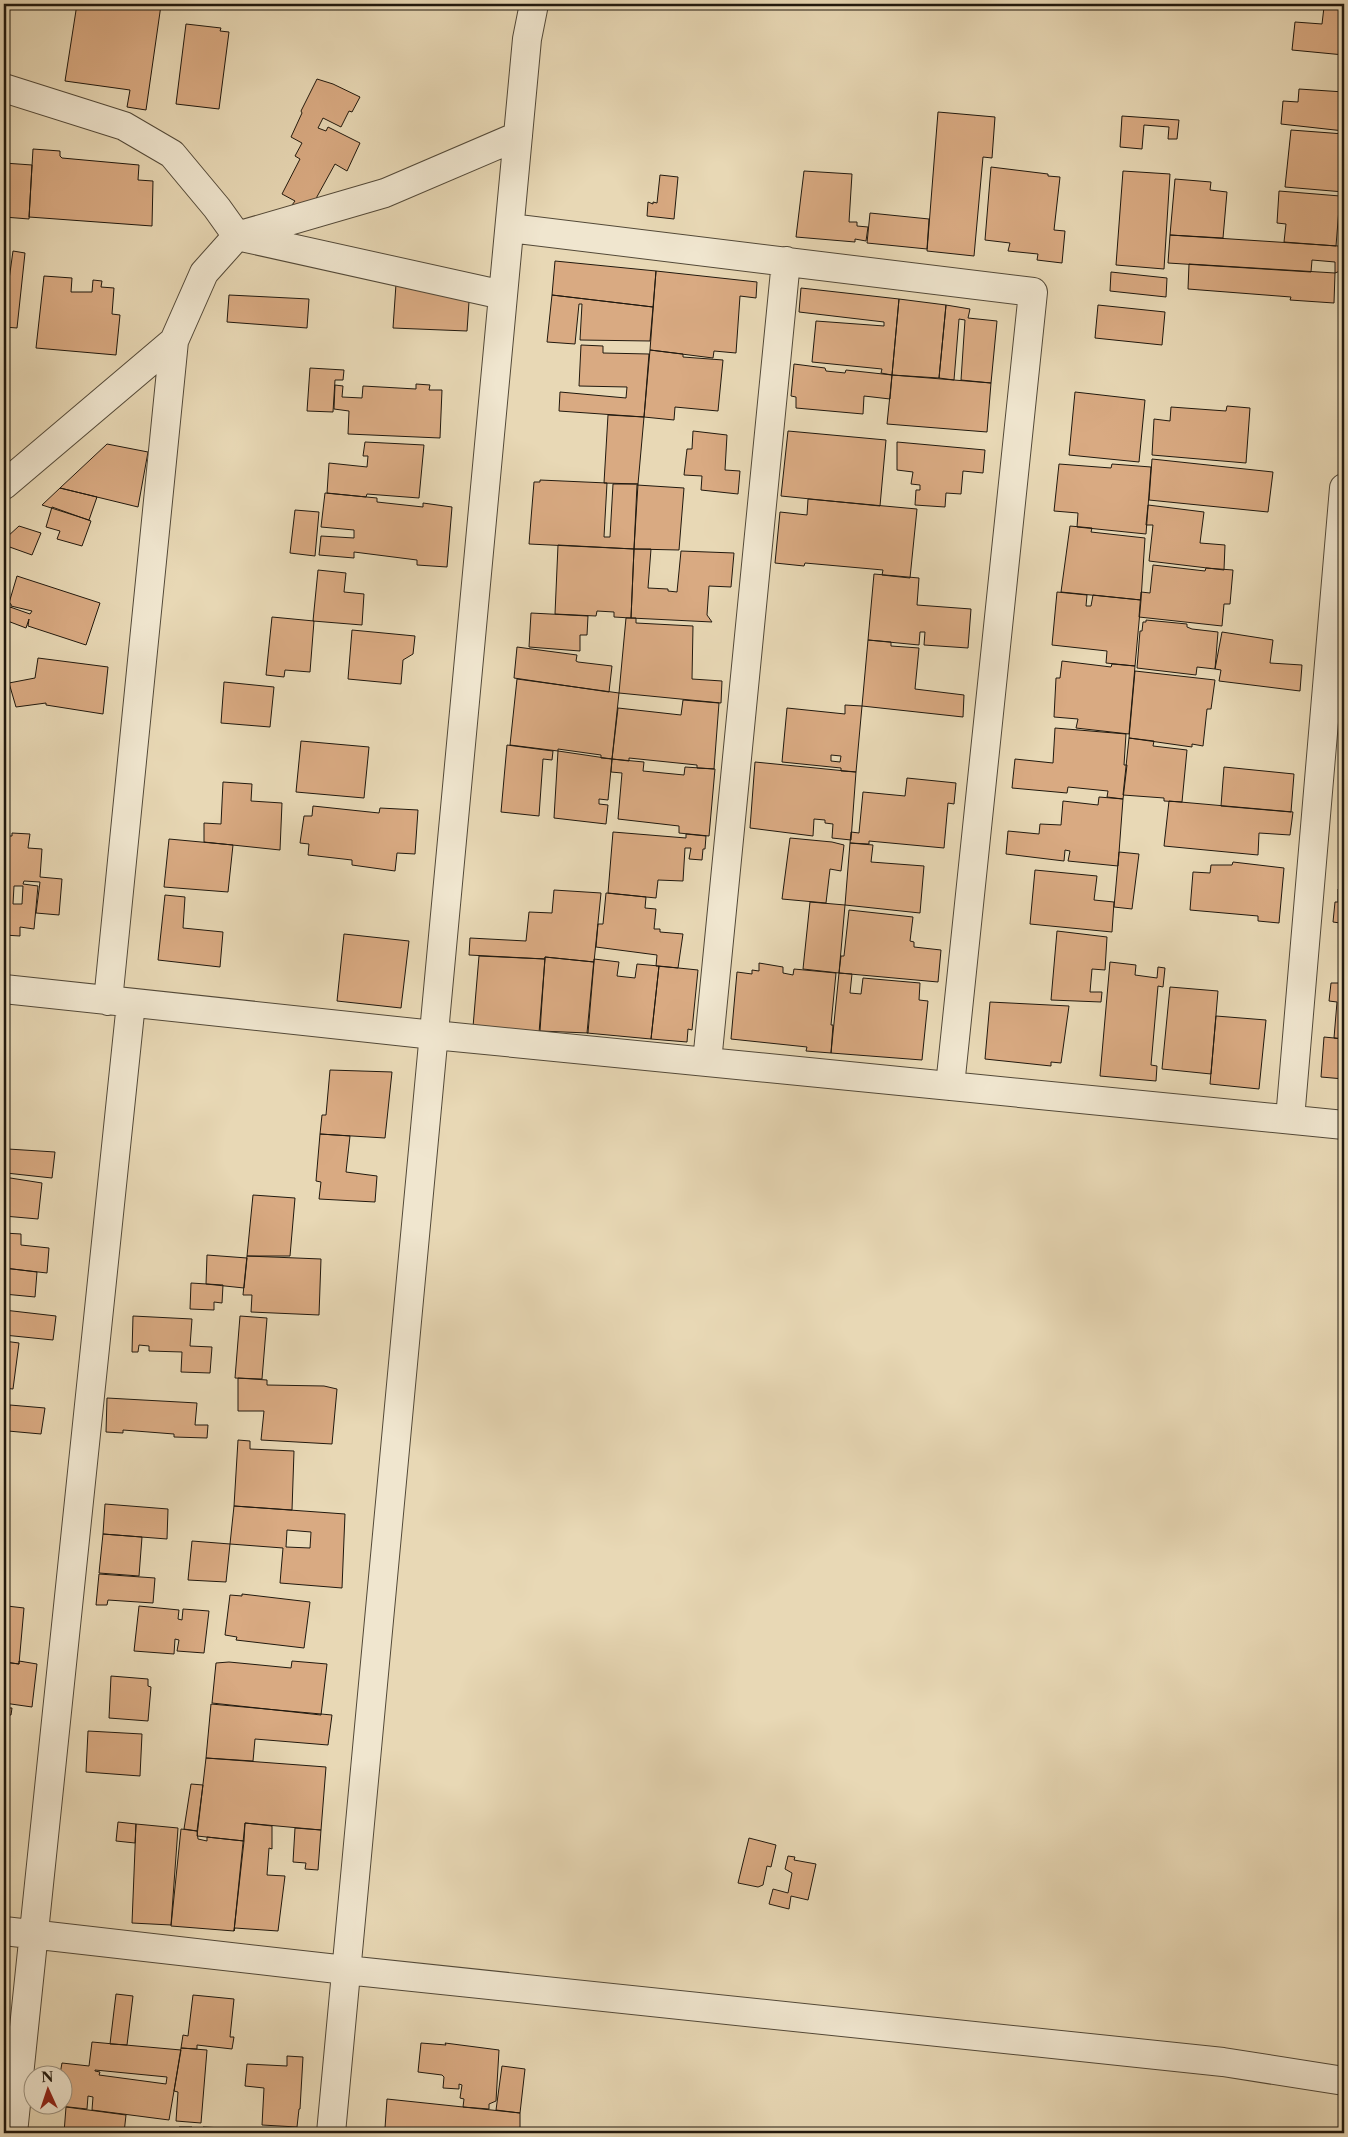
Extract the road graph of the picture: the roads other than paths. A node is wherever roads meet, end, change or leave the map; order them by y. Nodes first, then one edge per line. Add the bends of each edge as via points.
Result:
1 (534, 4) edge
2 (4, 88) edge
3 (518, 136) junction
4 (510, 228) junction
5 (237, 236) junction
6 (786, 261) junction
7 (503, 295) junction
8 (174, 342) junction
9 (4, 485) edge
10 (1344, 488) edge
11 (4, 989) edge
12 (119, 1002) junction
13 (434, 1035) junction
14 (707, 1062) junction
15 (950, 1086) junction
16 (1290, 1119) junction
17 (1344, 1124) edge
18 (4, 1931) edge
19 (34, 1934) junction
20 (346, 1970) junction
21 (1344, 2081) edge
22 (14, 2133) edge
23 (331, 2133) edge

1 - 3 street via 527,38
2 - 5 street via 124,126 172,154
3 - 4 street
3 - 5 street via 386,193
4 - 6 street
4 - 7 street
5 - 7 street
5 - 8 street via 204,274
6 - 14 street
6 - 15 street via 1033,292
7 - 13 street
8 - 9 street
8 - 12 street
10 - 16 street
11 - 12 street
12 - 13 street
12 - 19 street
13 - 14 street
13 - 20 street
14 - 15 street
15 - 16 street
16 - 17 street
18 - 19 street
19 - 20 street
19 - 22 street
20 - 21 street via 1213,2061
20 - 23 street

